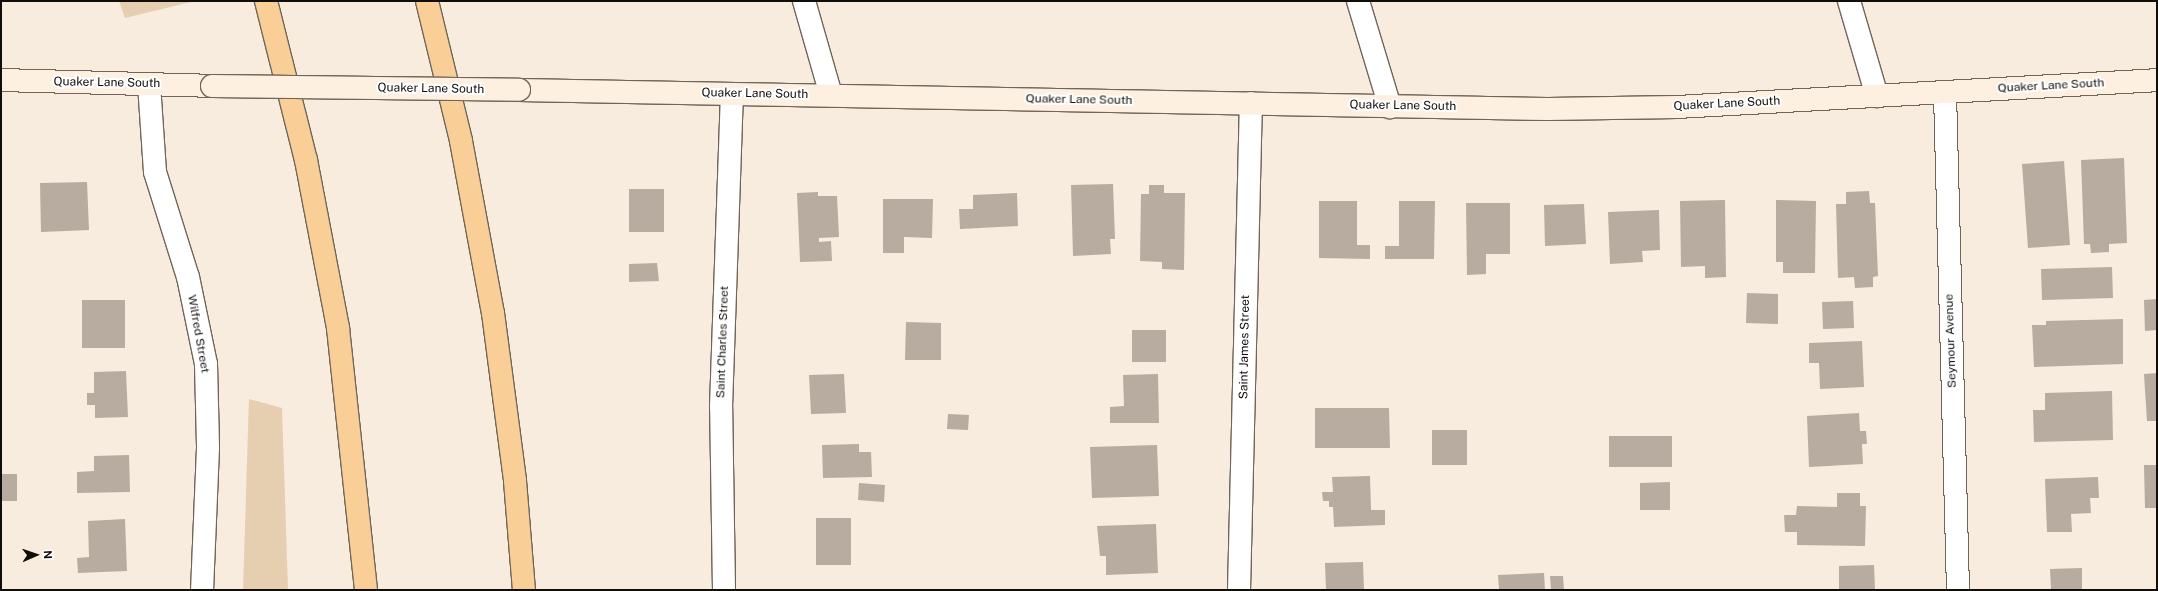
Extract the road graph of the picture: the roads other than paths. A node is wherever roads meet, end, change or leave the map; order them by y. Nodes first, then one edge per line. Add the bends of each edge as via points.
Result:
1 (266, 1) edge
2 (426, 1) edge
3 (804, 1) edge
4 (1358, 1) edge
5 (1849, 1) edge
6 (1, 80) edge
7 (2157, 80) edge
8 (149, 84) junction
9 (1945, 93) junction
10 (732, 94) junction
11 (832, 95) junction
12 (1877, 96) junction
13 (1251, 103) junction
14 (1390, 106) junction
15 (202, 590) edge
16 (366, 590) edge
17 (524, 590) edge
18 (724, 590) edge
19 (1239, 590) edge
20 (1958, 590) edge

1 - 16 highway via 306,160 335,313 348,403
2 - 17 highway via 461,141 493,313 515,481
3 - 11 street
4 - 14 street
5 - 12 street
6 - 8 main road, Quaker Lane South
7 - 9 main road, Quaker Lane South
8 - 10 main road, Quaker Lane South, bridge
8 - 15 street, Wilfred Street via 154,172 188,277 206,364 208,448
9 - 12 main road, Quaker Lane South
9 - 20 street, Seymour Avenue
10 - 11 main road, Quaker Lane South
10 - 18 street, Saint Charles Street via 721,407
11 - 13 main road, Quaker Lane South
12 - 14 main road, Quaker Lane South via 1677,107
13 - 14 main road, Quaker Lane South
13 - 19 street, Saint James Street

